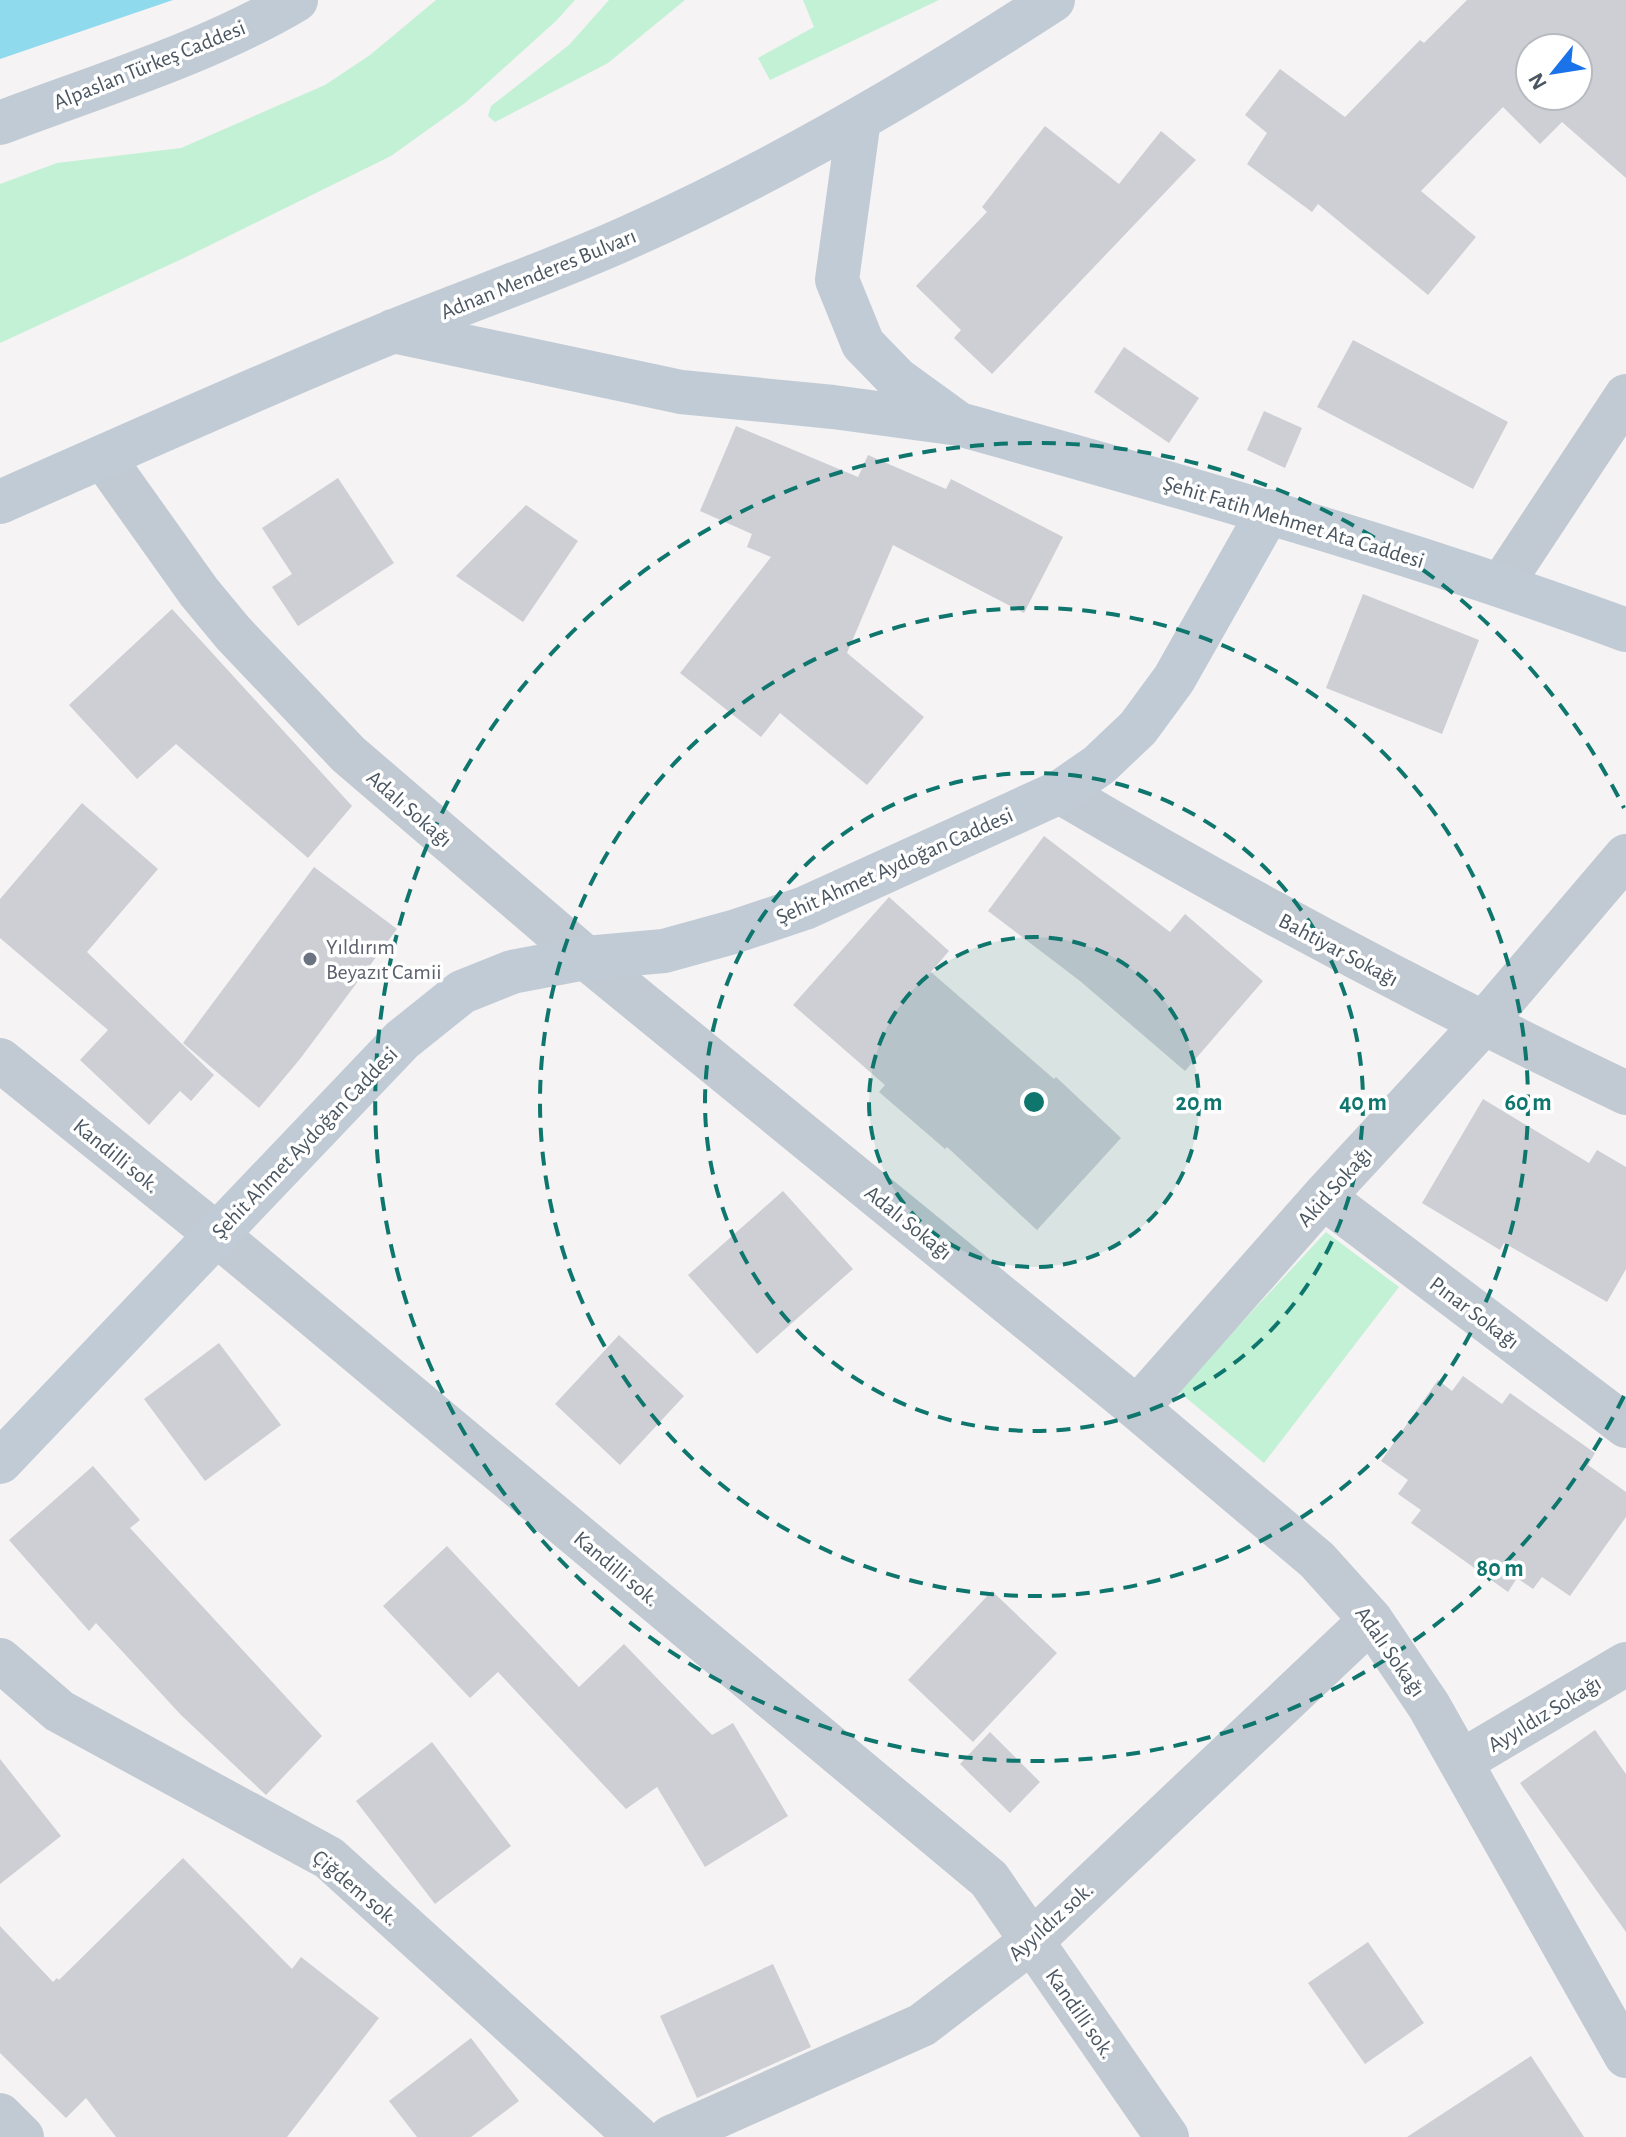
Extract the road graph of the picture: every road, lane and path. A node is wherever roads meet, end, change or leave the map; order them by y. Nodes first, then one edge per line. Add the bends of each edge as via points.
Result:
1 (296, 0) edge
2 (1053, 0) edge
3 (859, 119) junction
4 (0, 123) edge
5 (393, 331) junction
6 (1626, 396) edge
7 (959, 424) junction
8 (103, 457) junction
9 (0, 502) edge
10 (1269, 511) junction
11 (1502, 584) junction
12 (1626, 630) edge
13 (1060, 792) junction
14 (1626, 856) edge
15 (586, 958) junction
16 (1482, 1025) junction
17 (0, 1060) edge
18 (1626, 1093) edge
19 (1323, 1197) junction
20 (216, 1234) junction
21 (1137, 1408) junction
22 (1626, 1426) edge
23 (0, 1462) edge
24 (1371, 1620) junction
25 (0, 1660) edge
26 (1626, 1664) edge
27 (1462, 1761) junction
28 (1032, 1941) junction
29 (1626, 2056) edge
30 (0, 2115) edge
31 (22, 2137) edge
32 (637, 2137) edge
33 (671, 2137) edge
34 (1167, 2137) edge

1 - 4 main road, Alpaslan Türkeş Caddesi via 202,46
2 - 3 main road, Adnan Menderes Bulvarı
3 - 5 main road, Adnan Menderes Bulvarı via 629,237
3 - 7 main road, Şehit Fatih Mehmet Ata Caddesi via 837,280 863,344 897,379
5 - 7 main road, Şehit Fatih Mehmet Ata Caddesi via 681,392
5 - 8 main road, Adnan Menderes Bulvarı
6 - 11 street
7 - 10 main road, Şehit Fatih Mehmet Ata Caddesi
8 - 9 main road, Adnan Menderes Bulvarı
8 - 15 street, Adalı Sokağı via 199,592 292,696 360,764
10 - 11 main road, Şehit Fatih Mehmet Ata Caddesi
10 - 13 main road, Şehit Ahmet Aydoğan Caddesi via 1174,679 1138,728
11 - 12 main road, Şehit Fatih Mehmet Ata Caddesi
13 - 15 main road, Şehit Ahmet Aydoğan Caddesi via 805,908 664,951
13 - 16 street, Bahtiyar Sokağı via 1218,884
14 - 16 street, Akid Sokağı
15 - 20 main road, Şehit Ahmet Aydoğan Caddesi via 512,972 462,992 402,1040
15 - 21 street, Adalı Sokağı
16 - 18 street, Bahtiyar Sokağı
16 - 19 street, Akid Sokağı
17 - 20 street, Kandilli sok.
19 - 21 street, Akid Sokağı
19 - 22 street, Pınar Sokağı
20 - 23 main road, Şehit Ahmet Aydoğan Caddesi
20 - 28 street, Kandilli sok. via 989,1879
21 - 24 street, Adalı Sokağı via 1317,1560
24 - 27 street, Adalı Sokağı
24 - 28 street, Ayyıldız sok.
25 - 32 street, Çiğdem sok. via 59,1711 329,1858
26 - 27 street, Ayyıldız Sokağı
27 - 29 street, Adalı Sokağı
28 - 33 street, Ayyıldız sok. via 922,2025
28 - 34 street, Kandilli sok.
30 - 31 street

